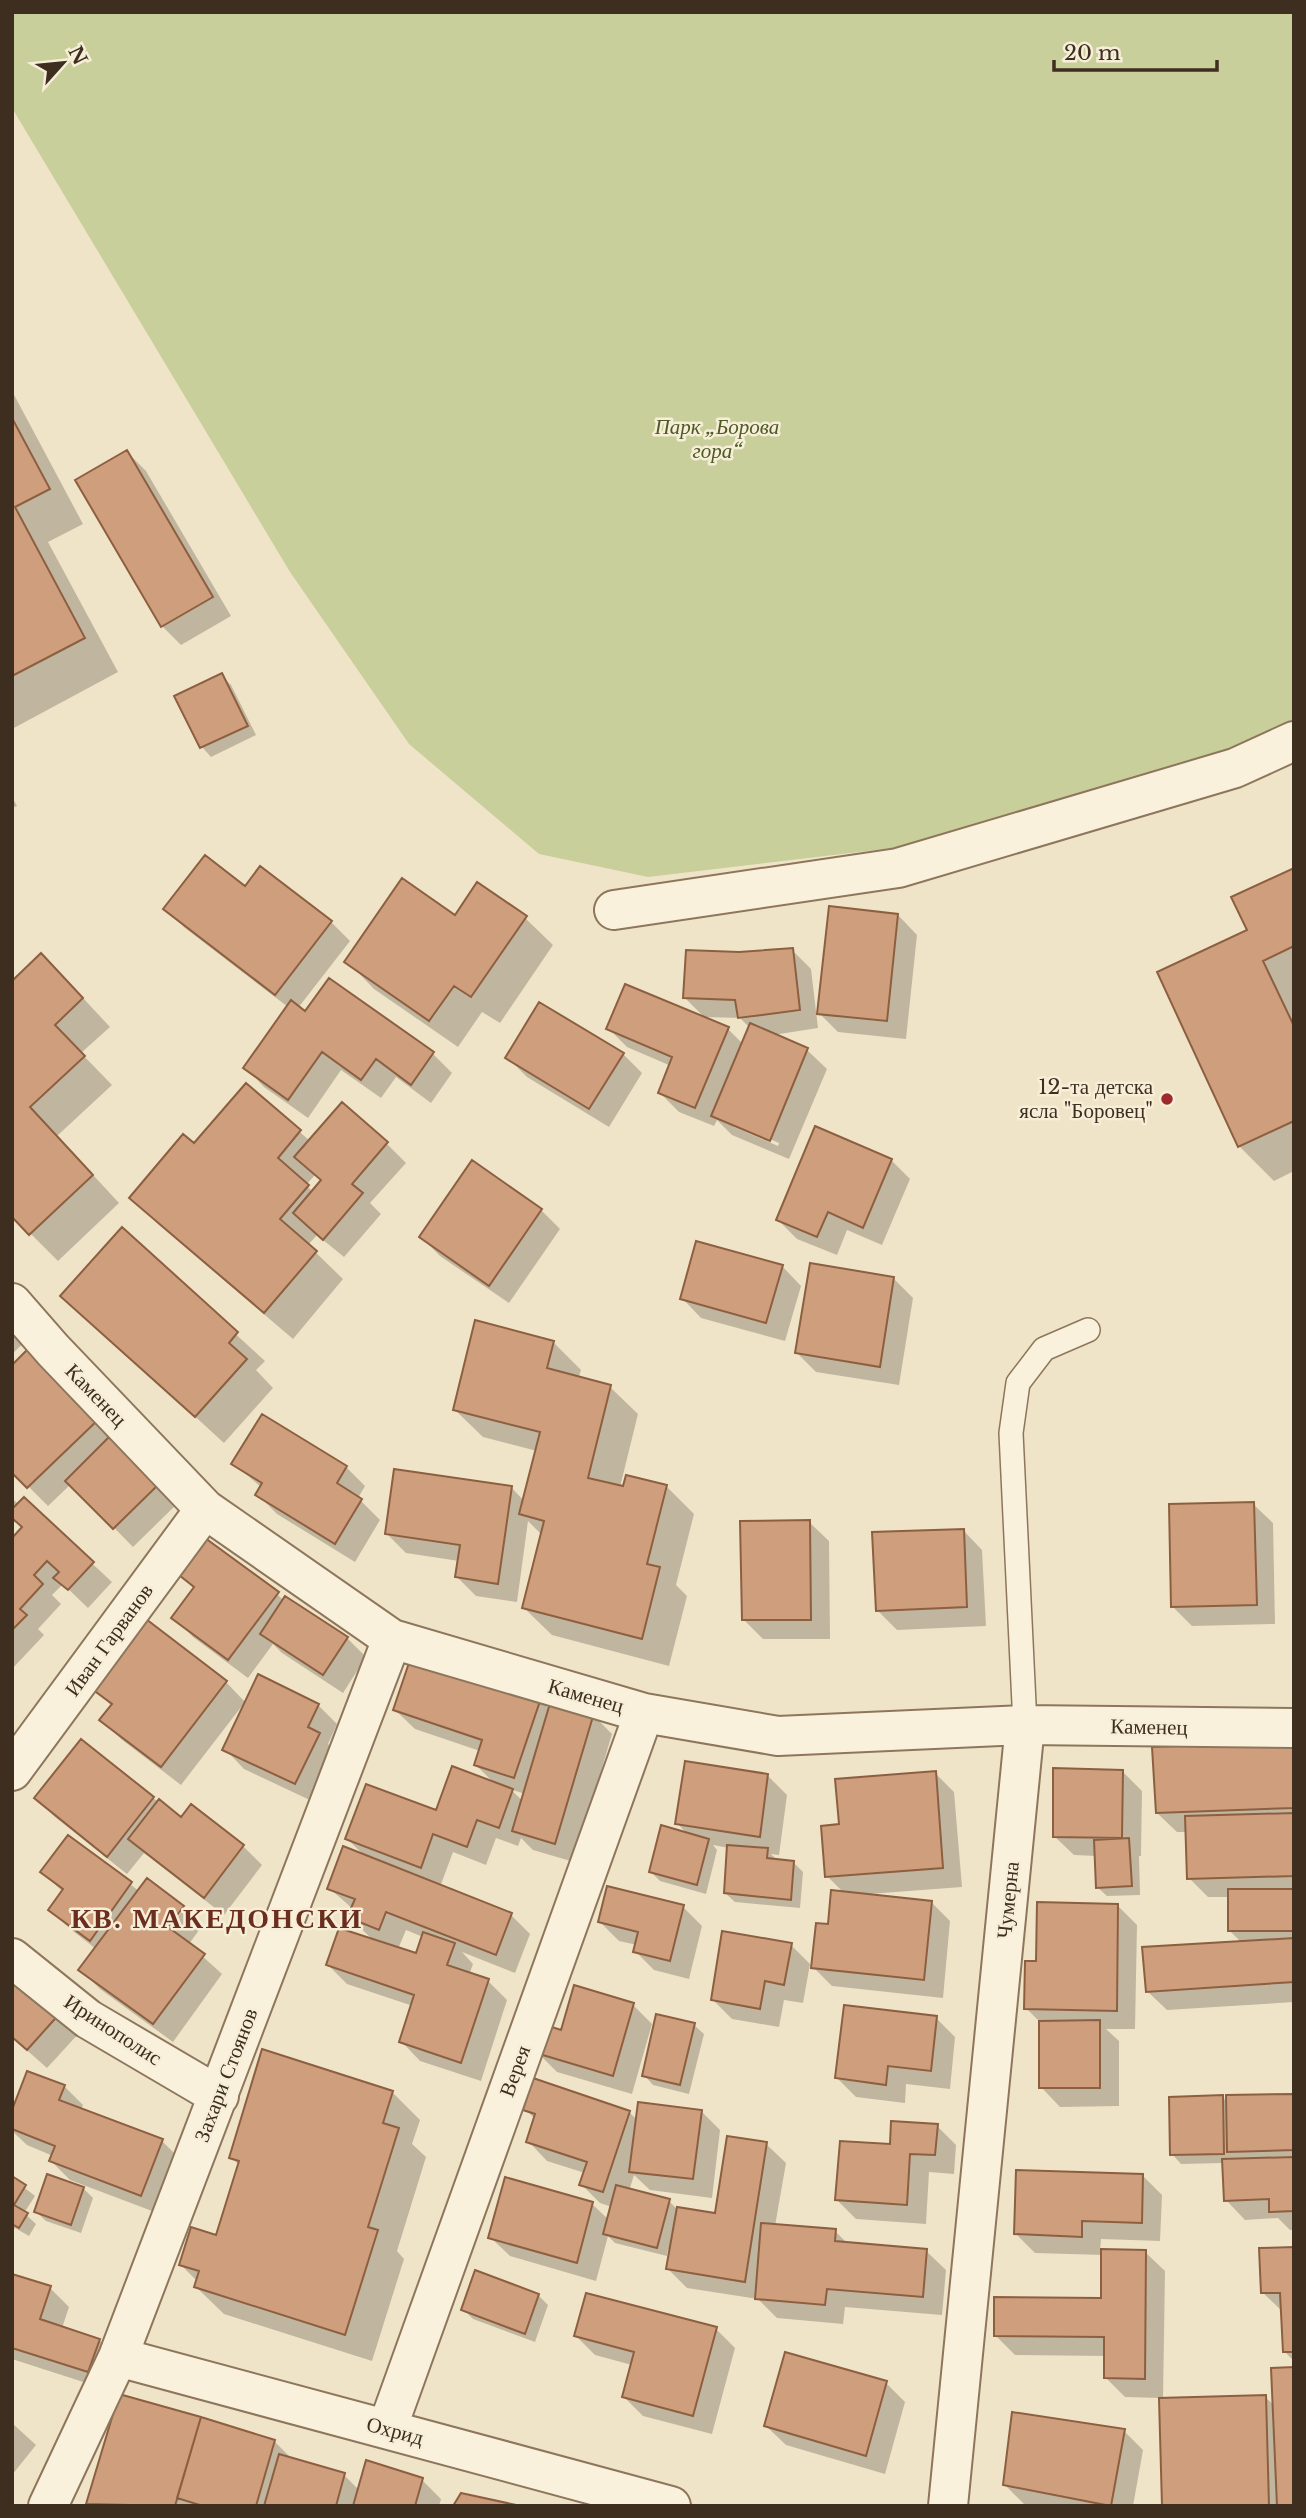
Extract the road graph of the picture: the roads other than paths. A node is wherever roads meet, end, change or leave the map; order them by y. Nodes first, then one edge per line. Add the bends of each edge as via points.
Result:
1 (1294, 741) edge
2 (614, 909) dead end
3 (12, 1304) edge
4 (1088, 1330) dead end
5 (205, 1510) junction
6 (392, 1639) junction
7 (644, 1713) junction
8 (1025, 1726) junction
9 (1294, 1728) edge
10 (12, 1771) edge
11 (12, 1958) edge
12 (219, 2096) junction
13 (118, 2357) junction
14 (387, 2429) junction
15 (48, 2506) edge
16 (671, 2506) edge
17 (948, 2506) edge

1 - 2 street via 1235,768 898,868
3 - 5 street, Каменец
4 - 8 lane, Чумерна via 1044,1349 1018,1383 1011,1433
5 - 6 street, Каменец
5 - 10 street, Иван Гарванов
6 - 7 street, Каменец
6 - 12 street, Захари Стоянов
7 - 8 street, Каменец via 778,1736
7 - 14 street, Верея
8 - 9 street, Каменец
8 - 17 street, Чумерна
11 - 12 street, Иринополис via 88,2019
12 - 13 street, Захари Стоянов
13 - 14 street, Охрид
13 - 15 street, Захари Стоянов
14 - 16 street, Охрид

